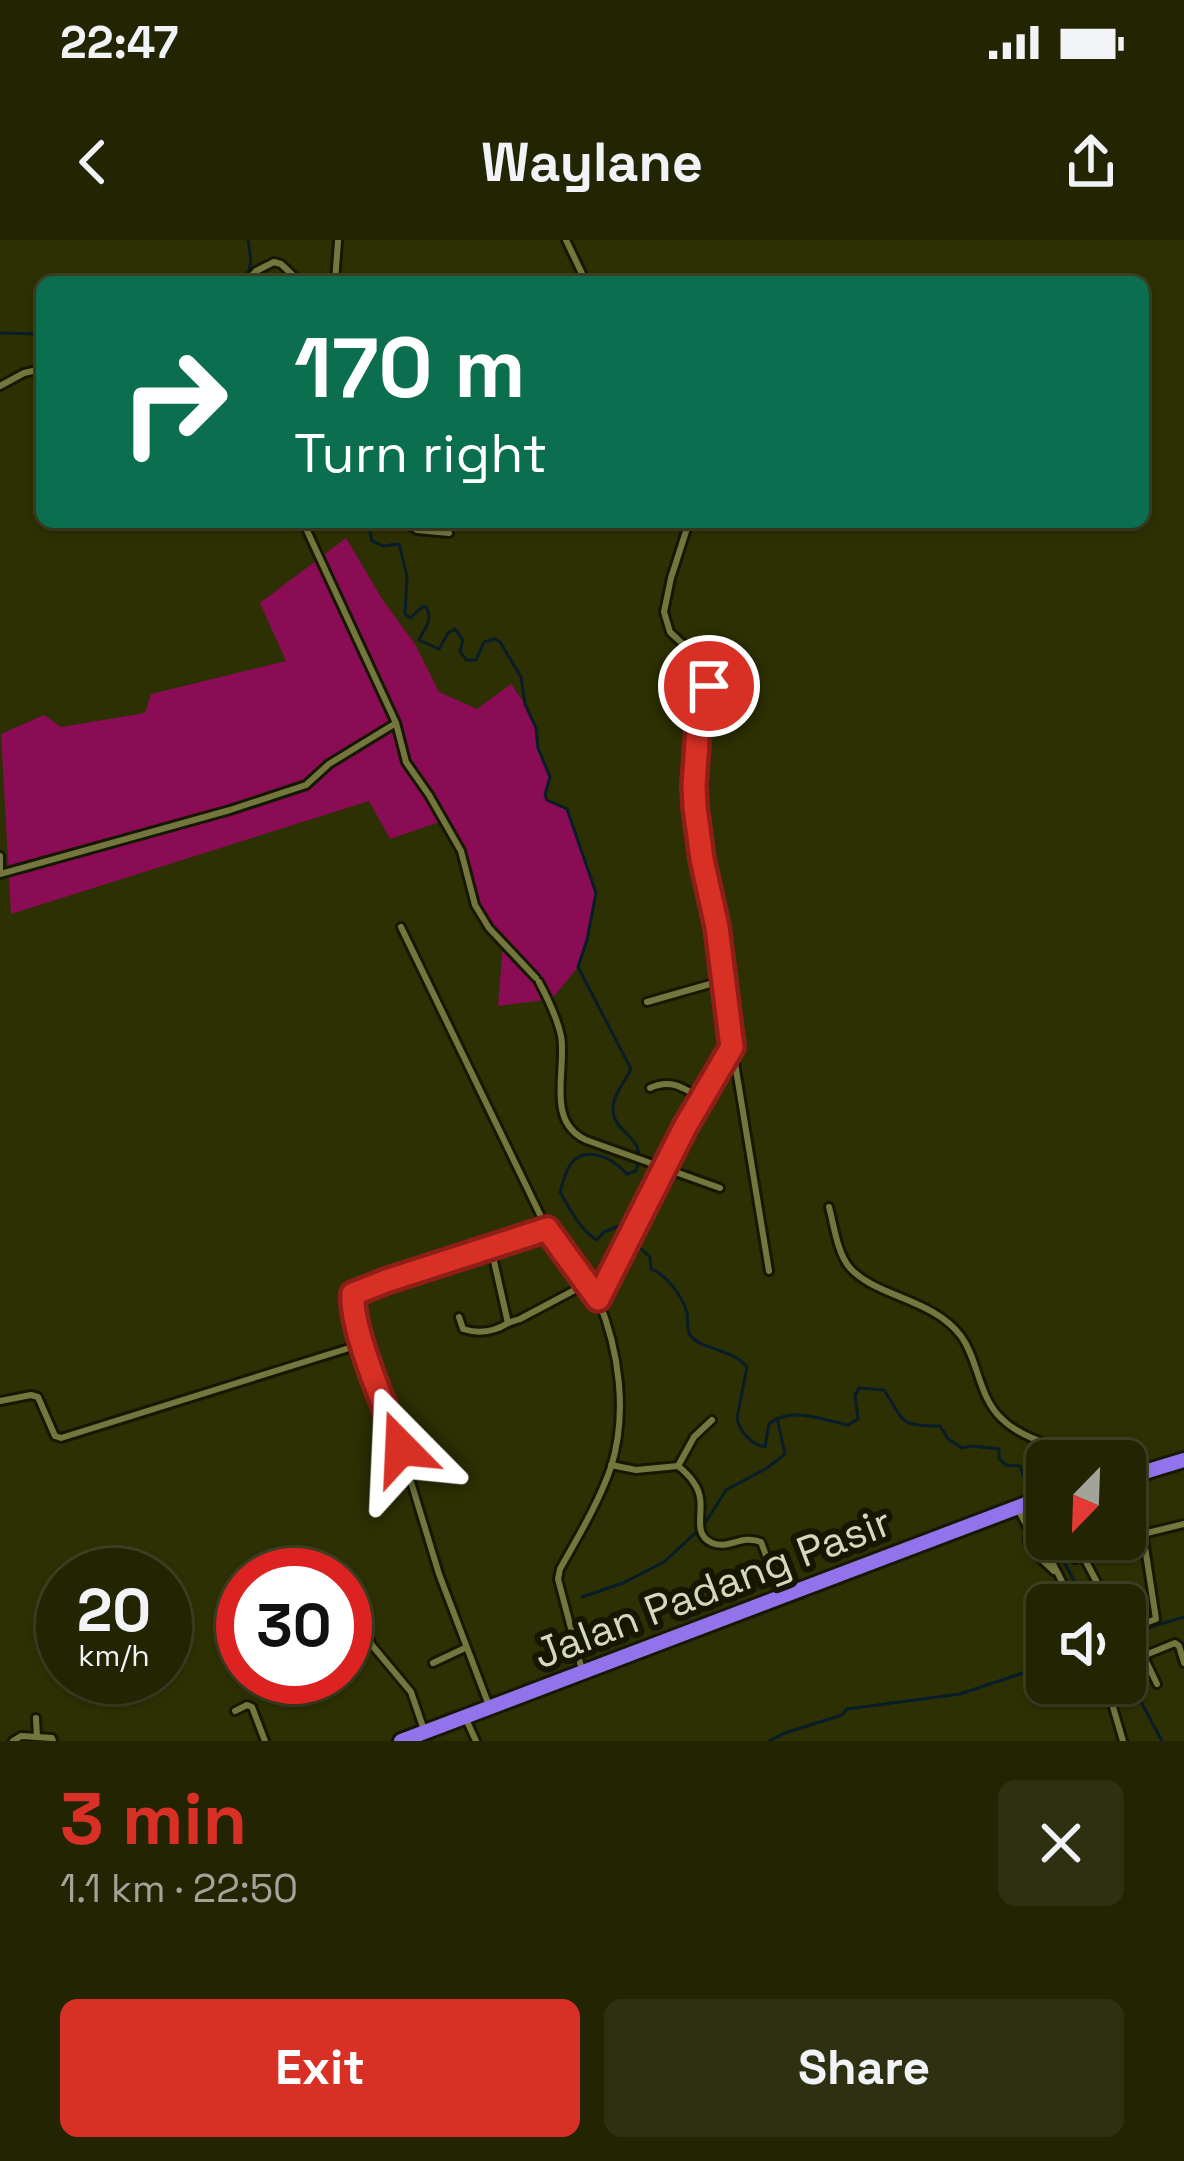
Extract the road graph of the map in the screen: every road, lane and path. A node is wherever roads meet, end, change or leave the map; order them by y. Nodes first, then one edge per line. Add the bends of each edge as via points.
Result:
1 (566, 240) edge
2 (338, 241) edge
3 (251, 276) edge
4 (294, 276) edge
5 (335, 276) edge
6 (583, 276) edge
7 (36, 370) edge
8 (0, 386) edge
9 (306, 528) edge
10 (414, 528) edge
11 (687, 528) edge
12 (449, 533) dead end
13 (396, 723) junction
14 (0, 856) edge
15 (0, 873) edge
16 (401, 927) dead end
17 (724, 980) junction
18 (647, 1002) dead end
19 (732, 1047) junction
20 (650, 1088) dead end
21 (702, 1099) junction
22 (664, 1167) junction
23 (720, 1188) dead end
24 (829, 1207) dead end
25 (547, 1229) junction
26 (491, 1248) junction
27 (769, 1271) dead end
28 (587, 1284) junction
29 (598, 1299) junction
30 (459, 1316) dead end
31 (508, 1323) junction
32 (362, 1344) junction
33 (0, 1401) edge
34 (712, 1420) dead end
35 (1038, 1440) edge
36 (1184, 1460) edge
37 (611, 1465) junction
38 (678, 1466) junction
39 (1146, 1472) edge
40 (1026, 1503) edge
41 (1020, 1505) junction
42 (1184, 1524) edge
43 (1146, 1533) edge
44 (1146, 1554) edge
45 (1063, 1584) edge
46 (781, 1597) junction
47 (1146, 1624) edge
48 (372, 1645) edge
49 (466, 1648) junction
50 (1146, 1656) edge
51 (1146, 1661) edge
52 (433, 1663) dead end
53 (1184, 1663) edge
54 (583, 1672) junction
55 (1157, 1684) dead end
56 (1112, 1704) edge
57 (490, 1707) junction
58 (235, 1711) dead end
59 (464, 1716) junction
60 (36, 1718) dead end
61 (424, 1732) junction
62 (37, 1737) junction
63 (13, 1741) edge
64 (53, 1741) edge
65 (265, 1741) edge
66 (401, 1741) edge
67 (476, 1741) edge
68 (1123, 1741) edge

1 - 6 street
2 - 5 street
3 - 4 street via 274,262
7 - 8 street
9 - 13 street
10 - 12 street
11 - 17 street via 664,612 708,679 694,785
13 - 15 street via 306,785
13 - 22 street via 406,762 460,851 483,920 538,980 560,1034 567,1126
14 - 15 street
16 - 25 street
17 - 18 street
17 - 19 street
19 - 21 street
19 - 27 street
20 - 21 street via 676,1084
21 - 22 street
22 - 23 street
22 - 29 street
24 - 35 street via 852,1270 957,1331 1001,1418
25 - 26 street
25 - 28 street
26 - 31 street
26 - 32 street via 353,1294
28 - 29 street
28 - 31 street
29 - 37 street via 616,1352
30 - 31 street via 468,1331
32 - 33 street via 61,1438 38,1397
32 - 49 street
34 - 38 street
36 - 39 highway
37 - 38 street
37 - 54 street via 557,1580
38 - 46 street via 698,1490 706,1539 763,1541
40 - 41 highway, Jalan Padang Pasir
41 - 45 street
41 - 46 highway, Jalan Padang Pasir
42 - 43 street
44 - 47 street via 1156,1619
46 - 54 highway, Jalan Padang Pasir
48 - 61 street via 410,1692
49 - 52 street
49 - 57 street
50 - 53 street via 1174,1643
51 - 55 street
54 - 57 highway, Jalan Padang Pasir
56 - 68 street
57 - 59 highway, Jalan Padang Pasir
58 - 65 street via 253,1707
59 - 61 highway, Jalan Padang Pasir
59 - 67 street
60 - 62 street
61 - 66 highway, Jalan Padang Pasir
62 - 63 street
62 - 64 street

